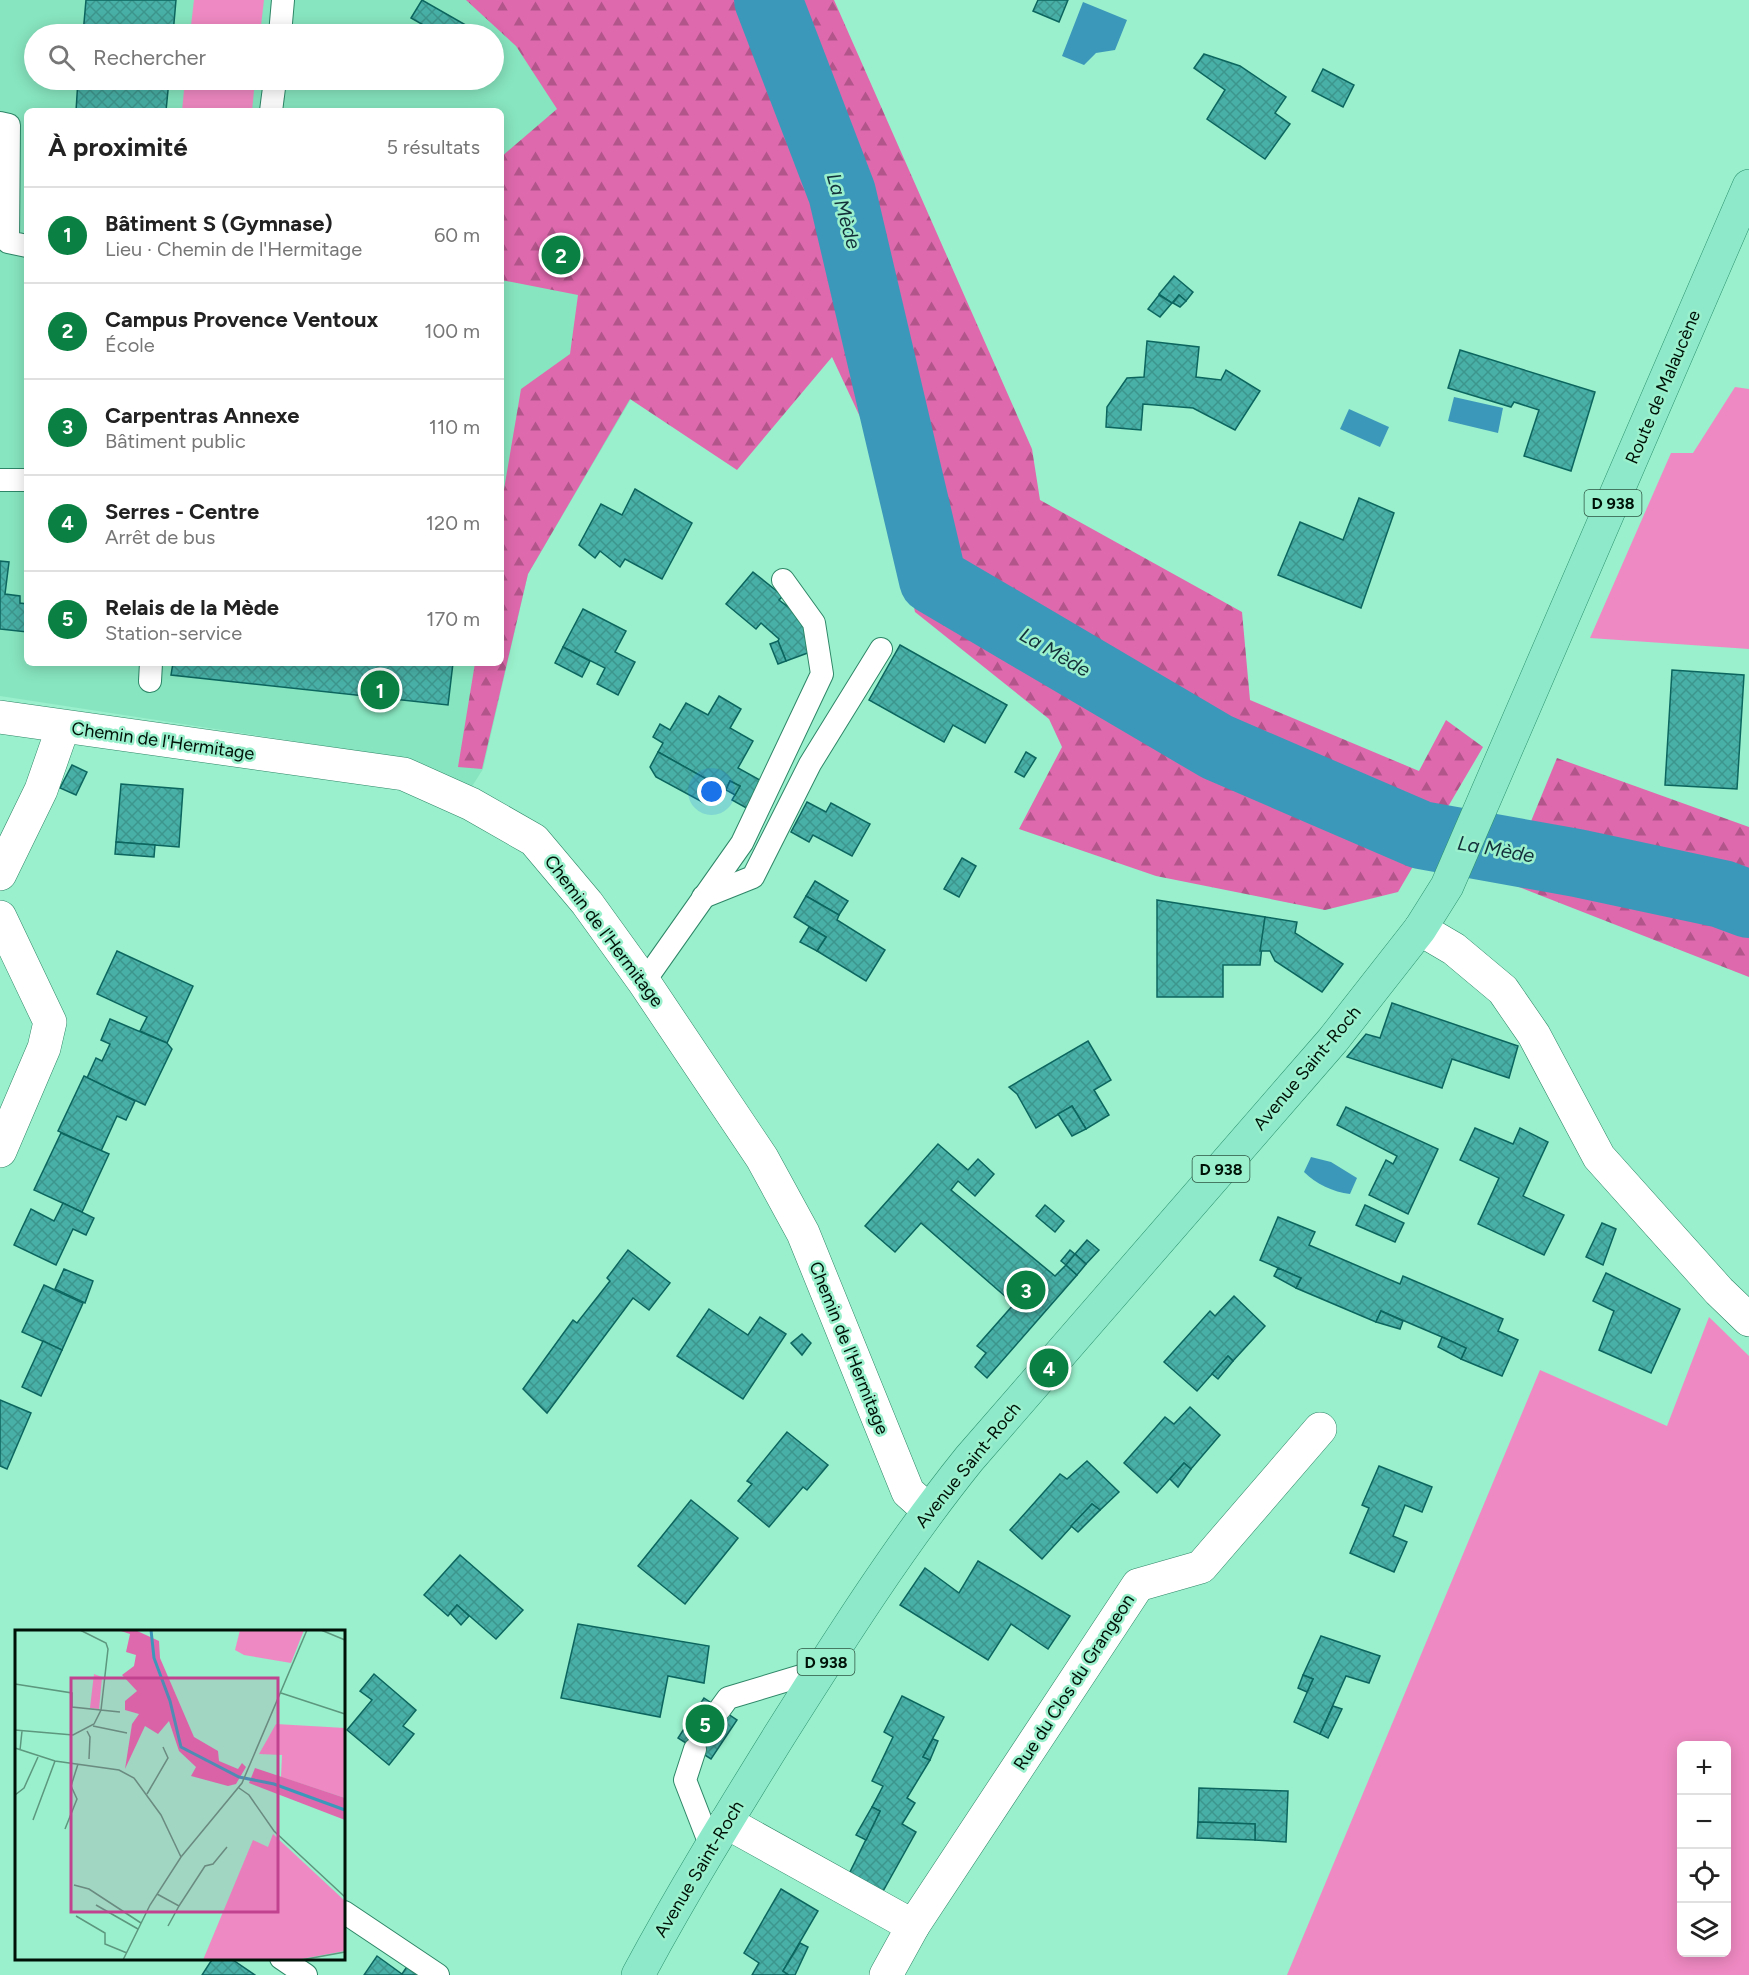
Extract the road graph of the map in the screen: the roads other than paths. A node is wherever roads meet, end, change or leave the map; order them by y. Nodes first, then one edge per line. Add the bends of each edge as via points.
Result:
1 (283, 0) edge
2 (281, 24) edge
3 (273, 90) edge
4 (271, 108) edge
5 (0, 123) edge
6 (1749, 186) edge
7 (24, 245) edge
8 (0, 480) edge
9 (24, 480) edge
10 (783, 580) dead end
11 (881, 649) dead end
12 (0, 717) edge
13 (63, 727) junction
14 (1477, 820) joint
15 (0, 874) edge
16 (703, 897) junction
17 (0, 917) edge
18 (1420, 929) junction
19 (644, 982) junction
20 (0, 1151) edge
21 (1749, 1320) edge
22 (1320, 1429) dead end
23 (928, 1510) junction
24 (820, 1670) junction
25 (720, 1709) dead end
26 (695, 1749) dead end
27 (718, 1834) junction
28 (345, 1913) edge
29 (913, 1926) junction
30 (282, 1960) edge
31 (306, 1975) edge
32 (438, 1975) edge
33 (638, 1975) edge
34 (886, 1975) edge

1 - 2 lane
3 - 4 lane
5 - 7 lane via 9,125 8,242
6 - 14 main road, Route de Malaucène / D 938
8 - 9 lane
10 - 16 lane via 814,623 822,674 742,843
11 - 16 lane via 810,764 753,877
12 - 13 street, Chemin de l'Hermitage
13 - 15 street via 41,790
13 - 19 street, Chemin de l'Hermitage via 404,774 471,804 534,840 587,903
14 - 18 main road, Avenue Saint-Roch / D 938 via 1447,886
16 - 19 lane
17 - 20 street via 50,1022 44,1048
18 - 21 street via 1454,949 1503,990 1534,1035 1599,1157
18 - 23 main road, Avenue Saint-Roch / D 938 via 1333,1040
19 - 23 street, Chemin de l'Hermitage via 762,1158 803,1233 908,1492
22 - 29 street, Rue du Clos du Grangeon via 1201,1567 1138,1585
23 - 24 main road, Avenue Saint-Roch / D 938
24 - 25 lane via 728,1698
24 - 27 main road, Avenue Saint-Roch / D 938
26 - 27 lane via 685,1780
27 - 29 street
27 - 33 main road, Avenue Saint-Roch / D 938
28 - 32 lane
29 - 34 street, Rue du Clos du Grangeon
30 - 31 lane

